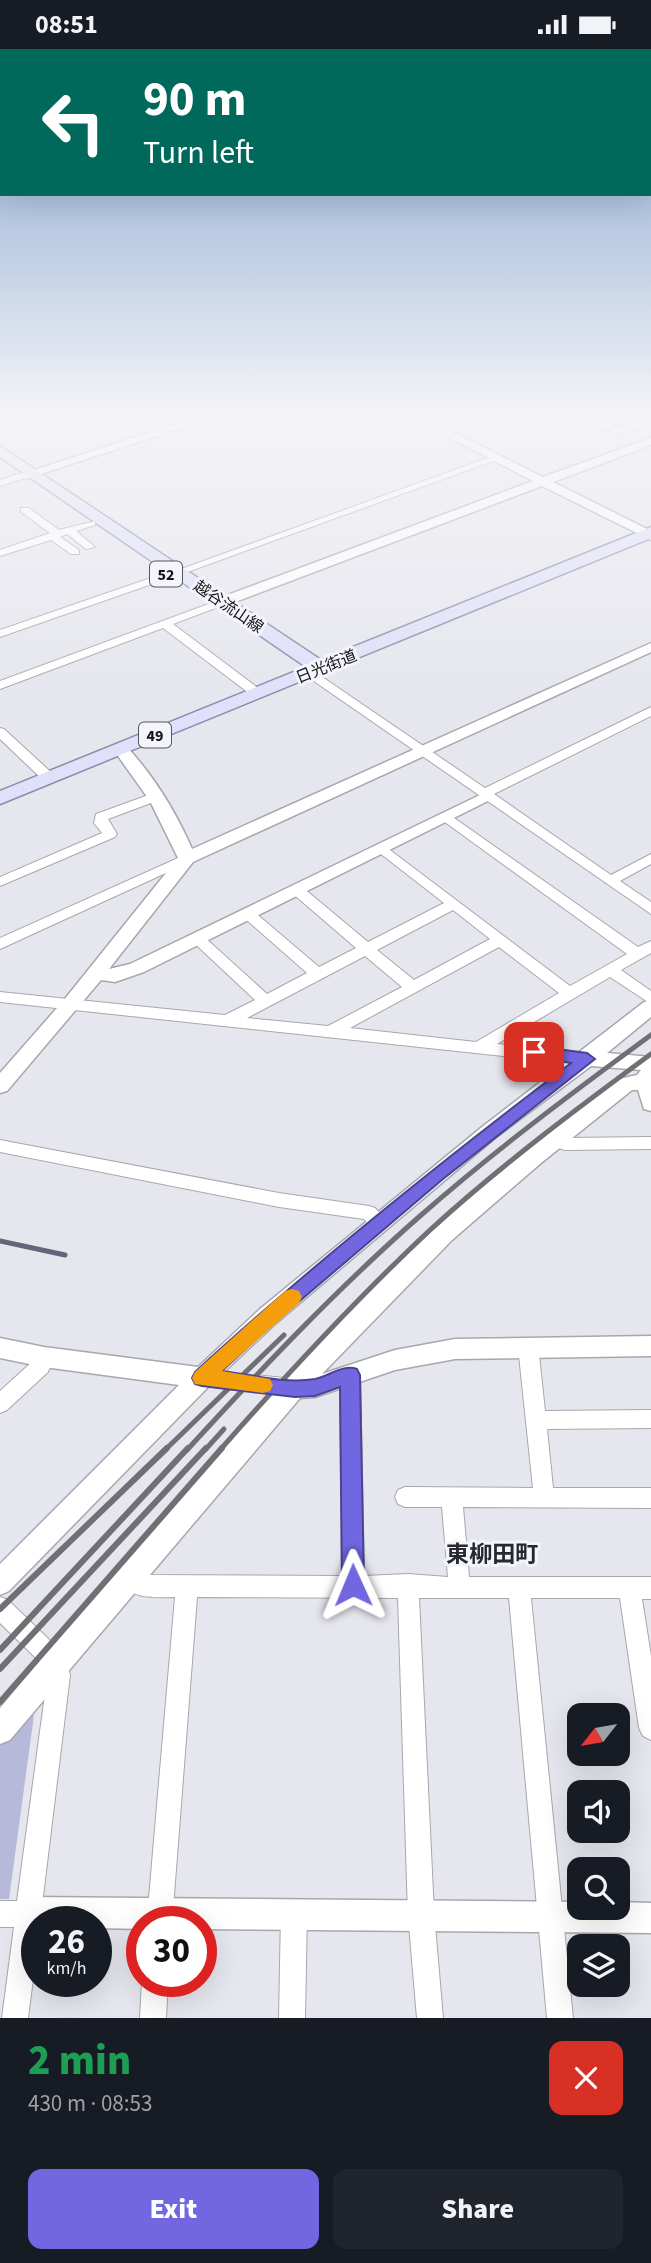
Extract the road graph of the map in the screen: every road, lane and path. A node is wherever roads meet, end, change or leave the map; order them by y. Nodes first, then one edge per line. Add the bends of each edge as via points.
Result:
1 (26, 511) edge
2 (75, 511) edge
3 (81, 511) edge
4 (347, 511) edge
5 (467, 511) edge
6 (603, 511) edge
7 (91, 523) junction
8 (60, 533) junction
9 (650, 534) edge
10 (90, 547) dead end
11 (75, 552) dead end
12 (0, 553) edge
13 (173, 573) junction
14 (217, 604) junction
15 (164, 624) junction
16 (0, 634) edge
17 (651, 647) edge
18 (315, 670) junction
19 (0, 685) edge
20 (258, 694) junction
21 (651, 711) edge
22 (0, 732) edge
23 (121, 749) junction
24 (423, 751) junction
25 (49, 778) junction
26 (486, 795) junction
27 (154, 797) junction
28 (0, 798) edge
29 (447, 817) junction
30 (382, 848) junction
31 (187, 858) junction
32 (651, 858) edge
33 (610, 881) junction
34 (0, 882) edge
35 (296, 890) junction
36 (453, 904) junction
37 (651, 909) edge
38 (247, 913) junction
39 (197, 938) junction
40 (500, 940) junction
41 (0, 944) edge
42 (367, 948) junction
43 (644, 950) edge
44 (611, 969) junction
45 (96, 973) junction
46 (317, 974) junction
47 (413, 988) junction
48 (570, 994) junction
49 (0, 997) edge
50 (651, 999) edge
51 (265, 1001) junction
52 (71, 1005) junction
53 (651, 1007) edge
54 (227, 1021) junction
55 (332, 1031) junction
56 (481, 1046) junction
57 (587, 1059) junction
58 (650, 1081) edge
59 (0, 1086) edge
60 (555, 1140) junction
61 (651, 1143) edge
62 (0, 1146) edge
63 (380, 1224) junction
64 (528, 1346) junction
65 (651, 1346) edge
66 (0, 1348) edge
67 (44, 1357) junction
68 (350, 1375) junction
69 (202, 1378) junction
70 (295, 1388) junction
71 (0, 1404) edge
72 (651, 1419) edge
73 (536, 1420) junction
74 (544, 1496) junction
75 (405, 1497) dead end
76 (453, 1497) junction
77 (651, 1498) edge
78 (130, 1577) junction
79 (0, 1582) edge
80 (353, 1585) junction
81 (408, 1585) junction
82 (459, 1585) junction
83 (187, 1586) junction
84 (519, 1586) junction
85 (640, 1588) edge
86 (0, 1608) edge
87 (54, 1666) junction
88 (651, 1728) edge
89 (0, 1730) edge
90 (161, 1906) edge
91 (294, 1913) junction
92 (19, 1914) edge
93 (421, 1914) junction
94 (217, 1915) edge
95 (126, 1916) edge
96 (549, 1916) junction
97 (651, 1917) edge
98 (154, 1997) edge
99 (15, 2018) edge
100 (153, 2018) edge
101 (292, 2018) edge
102 (429, 2018) edge
103 (560, 2018) edge

1 - 8 street
2 - 7 main road, 越谷流山線 / 52
3 - 13 main road, 越谷流山線 / 52
4 - 13 street
5 - 14 street
6 - 9 street
7 - 8 street
7 - 13 main road, 越谷流山線 / 52
8 - 10 street
8 - 11 street
8 - 12 street
9 - 18 main road, 日光街道 / 49
13 - 14 main road, 越谷流山線 / 52
13 - 16 street
14 - 15 street
14 - 18 main road, 越谷流山線 / 52
15 - 19 street
15 - 20 street
17 - 24 street
18 - 20 main road, 日光街道 / 49
18 - 24 street
20 - 23 main road, 日光街道 / 49
21 - 26 street
22 - 25 street
23 - 25 main road, 日光街道 / 49
23 - 27 street
24 - 26 street
24 - 31 street
25 - 28 main road, 日光街道 / 49
26 - 29 street
26 - 33 street
27 - 31 street
27 - 34 street via 101,817 110,834
29 - 30 street
29 - 43 street
30 - 35 street
30 - 36 street
31 - 41 street
31 - 45 street
32 - 33 street
33 - 37 street
35 - 38 street
35 - 42 street
36 - 40 street
36 - 42 street
38 - 39 street
38 - 46 street
39 - 45 street via 115,976
39 - 51 street
40 - 47 street
40 - 48 street
42 - 46 street
42 - 47 street
43 - 44 street
44 - 48 street
44 - 50 street
45 - 52 street
46 - 51 street
47 - 55 street
48 - 56 street
49 - 52 street
51 - 54 street
52 - 54 street
52 - 59 street
53 - 57 street
54 - 55 street
55 - 56 street
56 - 57 street
57 - 58 street
57 - 63 street via 489,1132
58 - 60 street via 626,1084
60 - 61 street via 565,1144
60 - 70 street via 390,1286
62 - 63 street via 369,1213
63 - 69 street
64 - 65 street
64 - 68 street via 455,1349 395,1360
64 - 73 street
66 - 67 street
67 - 69 street
67 - 71 street via 41,1366
68 - 70 street via 315,1387
68 - 80 street
69 - 70 street
69 - 79 street
70 - 78 street
72 - 73 street
73 - 74 street
74 - 76 street
74 - 77 street
75 - 76 street
76 - 82 street
78 - 83 street via 139,1586
78 - 87 street
80 - 81 street
80 - 83 street
81 - 82 street
81 - 93 street
82 - 84 street
83 - 90 street
84 - 85 street
84 - 96 street
85 - 88 street
86 - 87 street
87 - 89 street
87 - 92 street via 59,1675
91 - 93 street
91 - 94 street
91 - 101 street
92 - 95 street
92 - 99 street
93 - 96 street
93 - 102 street
96 - 97 street
96 - 103 street
98 - 100 street

